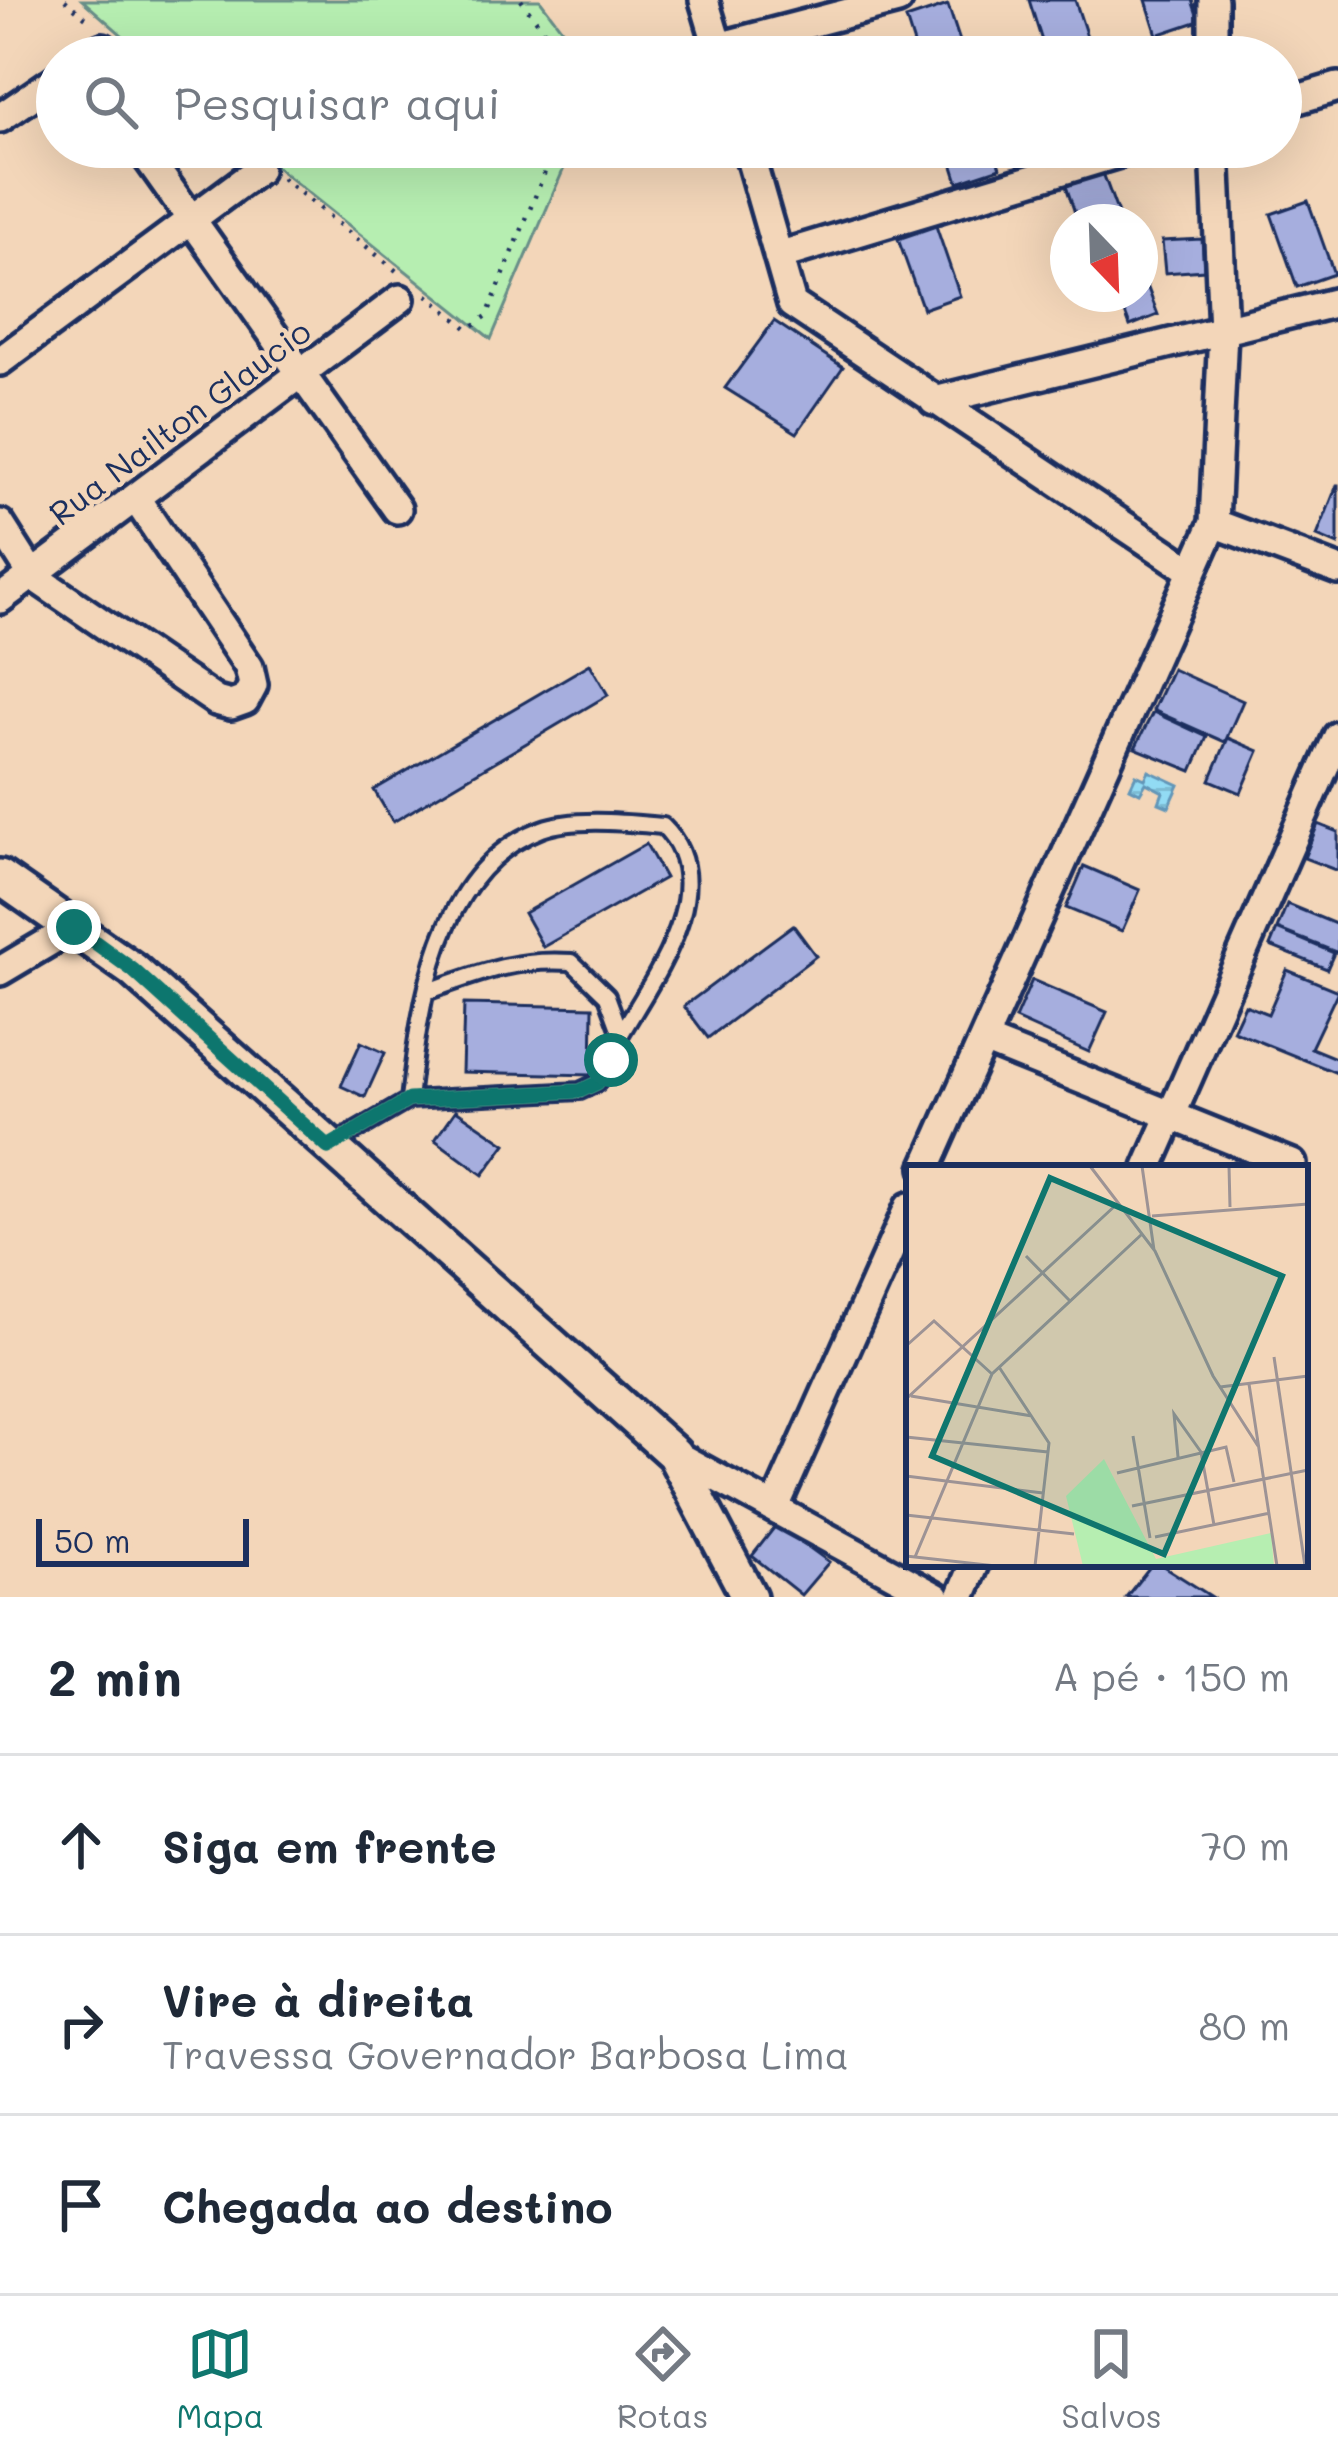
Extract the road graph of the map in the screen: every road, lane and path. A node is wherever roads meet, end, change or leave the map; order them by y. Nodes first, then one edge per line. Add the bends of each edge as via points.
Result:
1 (521, 0) edge
2 (704, 0) edge
3 (898, 0) edge
4 (1213, 0) edge
5 (548, 36) edge
6 (715, 36) edge
7 (775, 36) edge
8 (1213, 36) edge
9 (1338, 87) edge
10 (36, 93) edge
11 (1302, 98) edge
12 (0, 118) edge
13 (156, 168) edge
14 (547, 168) edge
15 (753, 168) edge
16 (1069, 168) edge
17 (1216, 168) edge
18 (268, 172) joint
19 (193, 218) junction
20 (778, 256) junction
21 (405, 286) junction
22 (1338, 302) edge
23 (1223, 331) junction
24 (0, 361) edge
25 (299, 375) junction
26 (934, 401) junction
27 (137, 500) junction
28 (397, 509) dead end
29 (0, 524) edge
30 (1214, 524) junction
31 (1338, 570) edge
32 (1192, 571) junction
33 (33, 576) junction
34 (0, 599) edge
35 (1338, 736) edge
36 (0, 877) edge
37 (74, 927) junction
38 (0, 971) edge
39 (426, 992) junction
40 (621, 1034) junction
41 (983, 1040) junction
42 (409, 1100) junction
43 (1172, 1114) junction
44 (328, 1147) junction
45 (1292, 1164) dead end
46 (927, 1165) edge
47 (1149, 1165) edge
48 (906, 1214) edge
49 (674, 1454) junction
50 (775, 1507) junction
51 (974, 1567) edge
52 (749, 1597) edge
53 (936, 1597) edge
54 (961, 1597) edge

1 - 5 path
2 - 6 street
3 - 7 street
4 - 8 street
9 - 11 street
10 - 12 street
13 - 19 street
14 - 21 path via 487,316 468,328
15 - 20 street
16 - 20 street
17 - 23 street
18 - 19 street
18 - 21 path
19 - 24 street
19 - 25 street
20 - 26 street via 792,304
21 - 25 street, Rua Nailton Glaucio
22 - 23 street
23 - 26 street
23 - 30 street
25 - 27 street, Rua Nailton Glaucio
25 - 28 street
26 - 32 street
27 - 33 street, Rua Nailton Glaucio
27 - 33 street via 249,667 254,686 244,700 216,701
29 - 33 street
30 - 31 street
30 - 32 street
32 - 41 street
33 - 34 street, Rua Nailton Glaucio
35 - 43 street
36 - 37 street
37 - 38 street
37 - 44 street via 133,970
39 - 40 lane via 502,965 572,962 608,996
39 - 40 lane via 451,918 481,868 543,829 663,826 687,862 687,885 679,924
39 - 42 lane
40 - 42 lane via 597,1083 580,1091
41 - 43 street
41 - 46 street
42 - 44 lane
43 - 45 street
43 - 47 street
44 - 49 street
48 - 50 street
49 - 50 street
49 - 52 street
50 - 53 street
51 - 54 street

